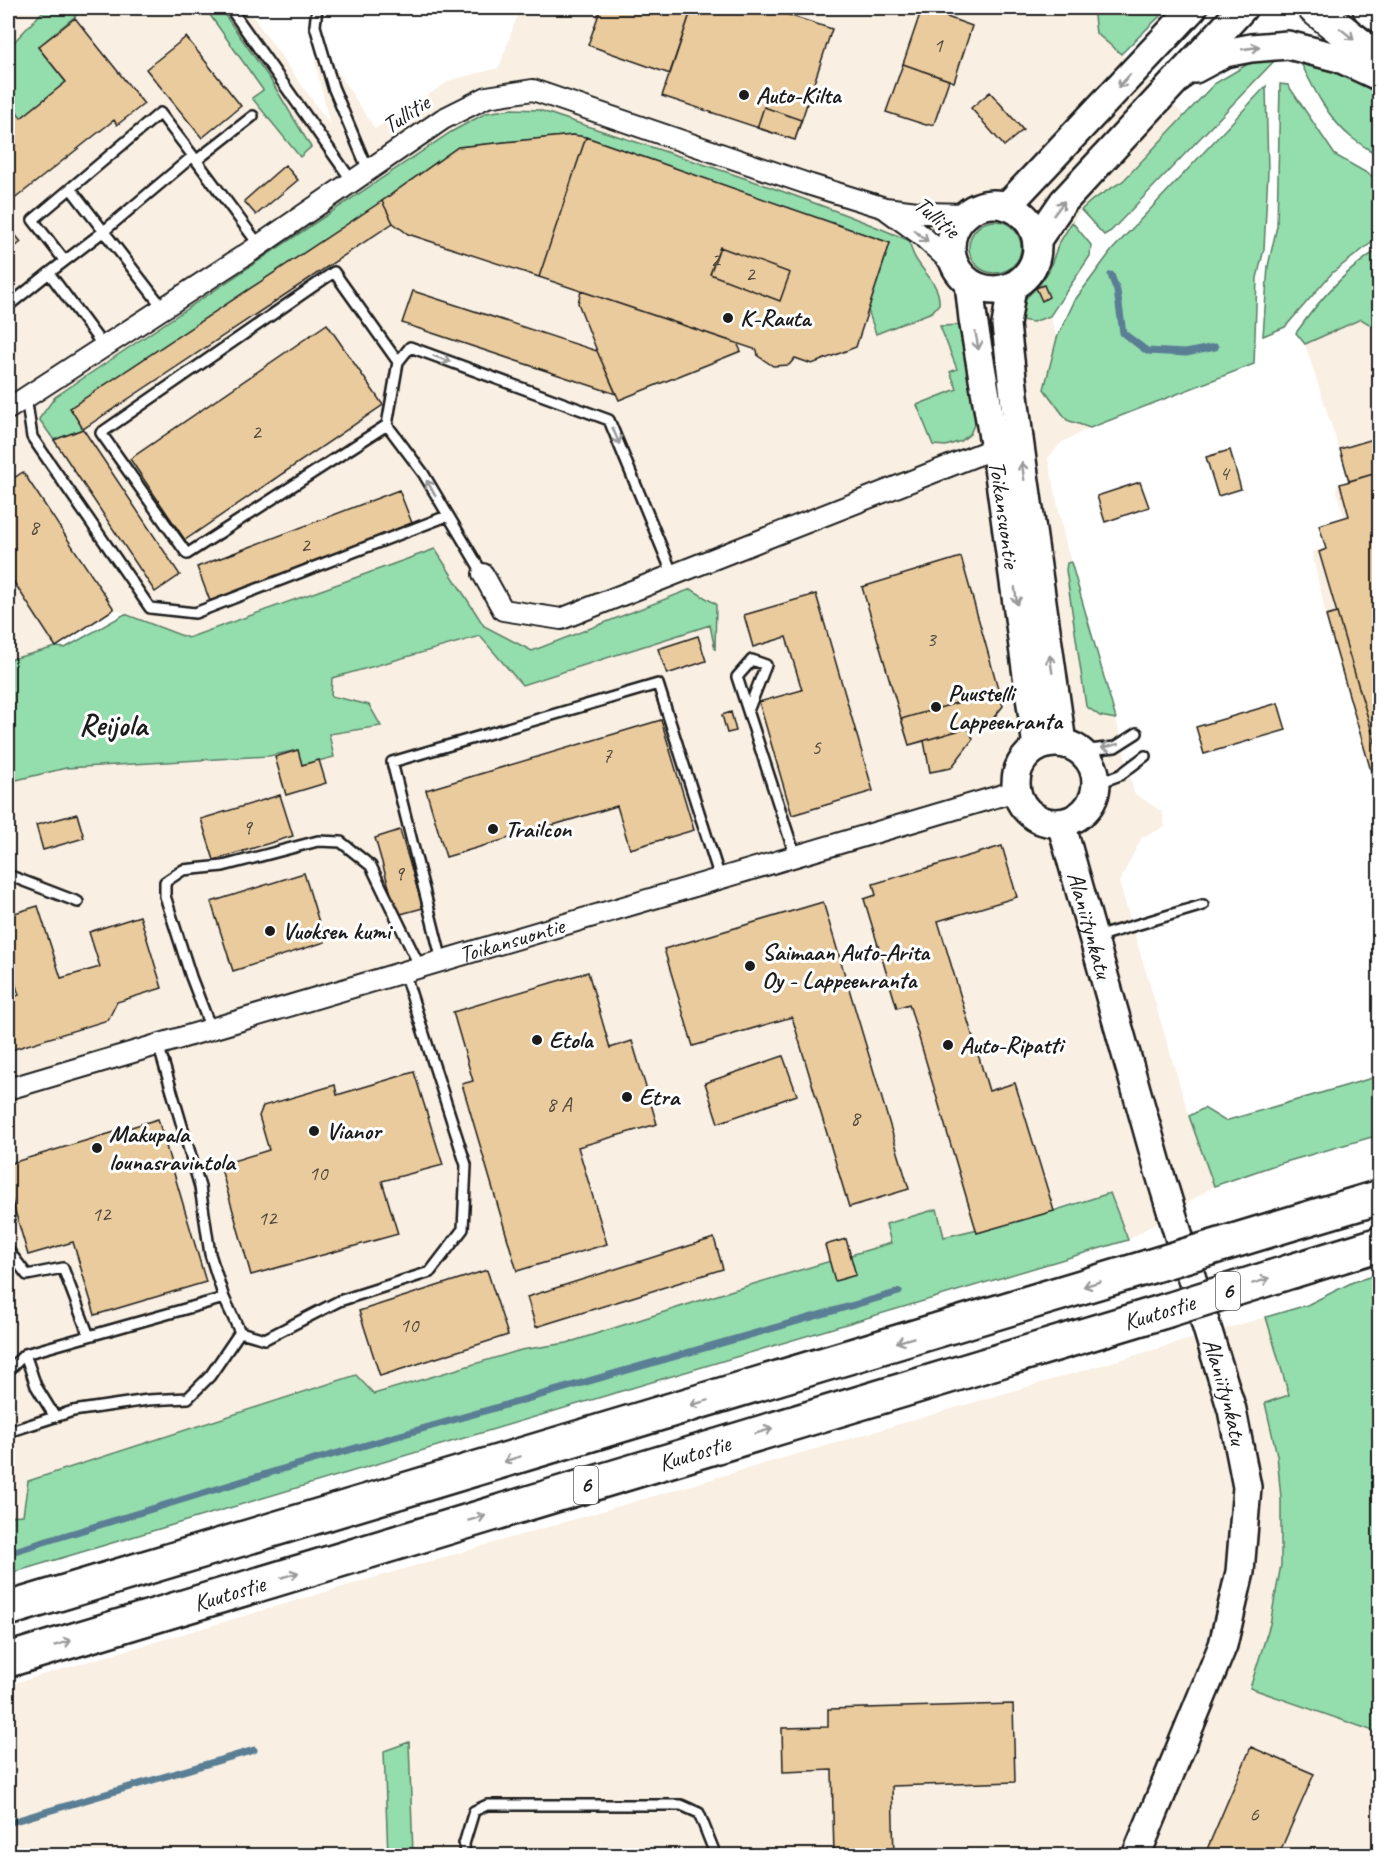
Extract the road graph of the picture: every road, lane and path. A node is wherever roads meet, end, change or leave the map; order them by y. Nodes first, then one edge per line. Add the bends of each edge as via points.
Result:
1 (230, 8) edge
2 (317, 8) edge
3 (1176, 8) edge
4 (1193, 8) edge
5 (1243, 8) edge
6 (1314, 8) edge
7 (1369, 8) edge
8 (1380, 16) edge
9 (1153, 50) junction
10 (1380, 61) edge
11 (1380, 77) edge
12 (1178, 78) junction
13 (253, 116) dead end
14 (195, 158) junction
15 (360, 176) junction
16 (71, 189) junction
17 (1007, 206) junction
18 (885, 208) junction
19 (966, 214) junction
20 (104, 231) junction
21 (1037, 240) junction
22 (259, 245) junction
23 (64, 260) junction
24 (49, 273) junction
25 (962, 275) junction
26 (1012, 287) junction
27 (8, 306) edge
28 (163, 308) junction
29 (104, 347) junction
30 (398, 362) junction
31 (26, 397) junction
32 (8, 409) edge
33 (387, 425) junction
34 (995, 448) junction
35 (447, 516) junction
36 (483, 574) joint
37 (673, 575) junction
38 (748, 711) junction
39 (1137, 733) dead end
40 (1060, 747) junction
41 (1145, 756) dead end
42 (1096, 784) junction
43 (1016, 791) junction
44 (1061, 823) junction
45 (795, 856) junction
46 (8, 875) edge
47 (720, 878) junction
48 (78, 902) dead end
49 (1203, 905) dead end
50 (1093, 938) junction
51 (442, 961) junction
52 (412, 969) junction
53 (211, 1029) junction
54 (158, 1044) junction
55 (8, 1089) edge
56 (1380, 1195) edge
57 (1380, 1245) edge
58 (8, 1250) edge
59 (224, 1298) junction
60 (240, 1332) junction
61 (89, 1336) junction
62 (25, 1354) junction
63 (8, 1371) edge
64 (55, 1417) junction
65 (8, 1432) edge
66 (8, 1609) edge
67 (8, 1660) edge
68 (465, 1856) edge
69 (716, 1856) edge
70 (1136, 1856) edge

1 - 15 lane
2 - 15 lane via 315,26
3 - 9 main road
4 - 9 main road
5 - 12 main road
6 -> 10 main road
7 - 8 main road
9 -> 17 main road
12 -> 11 main road via 1225,53 1288,45 1339,58
21 -> 12 main road via 1063,202
13 - 14 lane
14 - 16 lane via 160,113
14 - 20 lane
14 - 22 lane
15 - 18 street, Tullitie via 443,119 487,97 533,90
15 - 22 street, Tullitie
16 - 20 lane
16 - 23 lane via 33,220
17 - 19 main road via 993,204
17 - 21 main road via 1027,219
18 - 19 street, Tullitie
18 -> 25 street, Tullitie via 921,235
19 - 25 main road via 957,225 951,253
20 - 23 lane
20 - 28 lane
21 - 26 main road via 1032,268
22 - 28 street, Tullitie
23 - 24 lane
24 - 27 lane
24 - 29 lane
25 - 26 main road via 990,290
25 -> 34 main road, Toikansuontie
40 -> 26 main road, Toikansuontie via 1006,325
28 - 29 street, Tullitie
29 - 31 street, Tullitie
30 - 33 lane
30 - 33 lane via 334,272 101,433 187,554
30 -> 37 lane via 410,347 609,420
31 - 32 street, Tullitie
31 - 35 lane via 32,437 150,608 195,613
35 -> 33 lane via 423,473
34 - 37 street
34 -> 40 main road, Toikansuontie
35 - 36 lane
36 - 37 street via 503,610 561,619
38 - 38 lane via 737,677 752,660 766,665
38 - 45 lane
39 -> 40 lane via 1115,747
40 - 42 main road via 1092,765
40 - 43 main road via 1022,761 1015,780
41 - 42 lane via 1120,775
42 - 44 main road via 1082,814
43 - 44 main road via 1020,802 1037,819
43 - 45 street, Toikansuontie
44 - 50 main road, Alaniitynkatu
45 - 47 street, Toikansuontie
46 - 48 lane
47 - 51 street, Toikansuontie
47 - 51 lane via 658,684 392,762
49 - 50 lane
50 - 70 main road, Alaniitynkatu via 1232,1410 1246,1487 1240,1572 1223,1645
51 - 52 street, Toikansuontie
52 - 53 street, Toikansuontie
52 - 53 lane via 371,866 341,842 318,841 223,866 183,870 165,882 165,896
52 - 60 lane via 466,1165 462,1229 430,1272 339,1301 265,1339
53 - 54 street, Toikansuontie
54 - 55 street, Toikansuontie
54 - 59 lane via 200,1187 210,1254
56 -> 66 highway, Kuutostie / 6, bridge
67 -> 57 highway, Kuutostie / 6, bridge
58 - 61 lane via 27,1275 63,1268
59 - 60 lane
59 - 61 lane
60 - 64 lane via 210,1376 188,1398 83,1409
61 - 62 lane
62 - 63 lane
62 - 64 lane via 36,1386
64 - 65 lane
68 - 69 lane via 474,1811 487,1804 681,1804 699,1813

